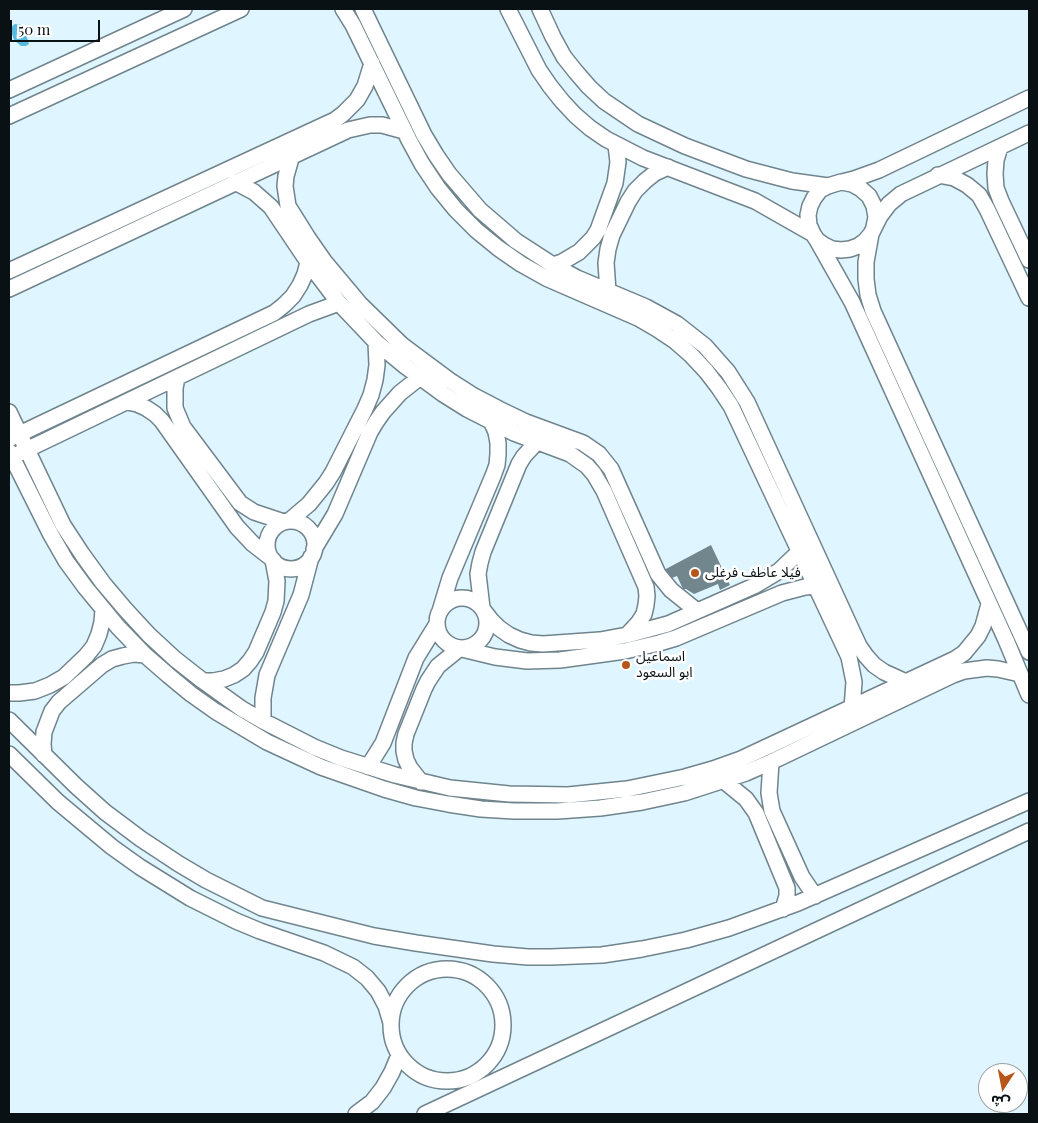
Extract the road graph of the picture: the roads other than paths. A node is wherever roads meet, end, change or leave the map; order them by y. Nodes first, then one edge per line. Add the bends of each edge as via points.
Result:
1 (184, 9) edge
2 (241, 9) edge
3 (343, 9) edge
4 (364, 9) edge
5 (508, 9) edge
6 (540, 9) edge
7 (372, 63) junction
8 (9, 90) edge
9 (1027, 97) edge
10 (9, 116) edge
11 (404, 131) junction
12 (1029, 133) edge
13 (616, 145) junction
14 (1000, 147) junction
15 (292, 155) junction
16 (668, 167) junction
17 (938, 176) junction
18 (235, 182) junction
19 (834, 184) junction
20 (872, 231) junction
21 (815, 237) junction
22 (1029, 260) edge
23 (308, 262) junction
24 (553, 266) junction
25 (9, 271) edge
26 (1025, 278) edge
27 (9, 288) edge
28 (608, 290) junction
29 (1029, 298) edge
30 (339, 303) junction
31 (376, 342) junction
32 (177, 378) junction
33 (419, 378) junction
34 (127, 402) junction
35 (9, 412) edge
36 (492, 422) junction
37 (14, 436) edge
38 (537, 442) junction
39 (27, 450) junction
40 (10, 454) edge
41 (287, 522) junction
42 (800, 551) junction
43 (313, 553) junction
44 (272, 559) junction
45 (816, 586) junction
46 (989, 604) junction
47 (102, 609) junction
48 (483, 609) junction
49 (697, 611) junction
50 (438, 617) junction
51 (628, 635) junction
52 (461, 649) junction
53 (1029, 652) edge
54 (145, 655) junction
55 (1020, 674) junction
56 (203, 681) junction
57 (906, 682) junction
58 (9, 692) edge
59 (1029, 695) edge
60 (852, 708) junction
61 (9, 720) edge
62 (263, 721) junction
63 (9, 754) edge
64 (44, 755) junction
65 (771, 762) junction
66 (368, 767) junction
67 (724, 780) junction
68 (422, 782) junction
69 (1029, 801) edge
70 (1029, 831) edge
71 (815, 896) junction
72 (782, 909) junction
73 (458, 949) junction
74 (455, 970) junction
75 (391, 1023) junction
76 (399, 1055) junction
77 (468, 1078) junction
78 (477, 1090) junction
79 (356, 1114) edge
80 (425, 1114) edge

1 - 8 street
2 - 10 street
3 - 7 street
4 - 24 street via 424,135 449,174 498,226
5 - 13 street via 539,70 562,102 590,128
6 - 19 street via 564,57 576,72 604,101 638,124 746,169 792,181
7 - 11 street
7 - 25 street via 357,100 335,120
9 - 19 street via 879,170
11 - 15 street via 382,126 359,127
11 - 42 street via 438,188 456,210 498,248 546,278 638,318 691,355 730,406
12 - 14 street
13 - 16 street
13 - 24 street via 617,173 598,230 579,252
14 - 17 street
14 - 22 street via 996,160 996,188
15 - 18 street
15 - 49 street via 285,186 288,206 324,260 360,304 402,345 448,380 499,409 583,442 599,454 611,469 658,574 671,590
16 - 21 street via 755,201
16 - 28 street via 644,181 628,202 608,249
17 - 20 street via 901,194 889,204
17 - 26 street via 954,178 979,195
18 - 23 street via 254,192 271,207
18 - 27 street
19 - 20 street via 852,184 869,196 876,217
19 - 21 street via 820,190 810,206 809,225
20 - 21 street via 858,246 841,250 824,245
20 - 53 street via 866,278 873,311
21 - 46 street via 852,302
23 - 30 street
23 - 37 street via 296,291 274,313
24 - 28 street
26 - 29 street
28 - 57 street via 677,324 705,346 728,372 747,402 859,646 874,665
30 - 31 street
30 - 32 street via 309,314
31 - 33 street
31 - 41 street via 377,365 371,395 334,472 309,504
32 - 34 street
32 - 41 street via 175,408 188,435 240,503 254,512
33 - 36 street
33 - 43 street via 400,393 376,422 335,514
34 - 39 street
34 - 44 street via 146,408 162,421 237,527
35 - 37 street
36 - 38 street
36 - 50 street via 498,443 497,465 450,578
37 - 39 street
38 - 48 street via 519,464 483,552 478,574
38 - 51 street via 579,460 602,487 646,587 644,614
39 - 40 street
39 - 56 street via 63,525 102,583 149,635
40 - 47 street via 50,534
41 - 43 street via 300,523 311,531
41 - 44 street via 275,527 268,539 268,552
42 - 45 street
42 - 49 street via 767,579
43 - 44 street via 307,562 295,568 282,567
43 - 62 street via 306,583 267,675
44 - 56 street via 277,581 276,601 256,652 234,675
45 - 52 street via 782,593 676,638 625,652 527,661
45 - 60 street via 849,657 854,682
46 - 55 street
46 - 57 street via 978,636 964,653
47 - 54 street
47 - 58 street via 101,628 94,646 64,676 35,691
48 - 50 street via 476,602 460,598 445,604
48 - 51 street via 504,632 531,643 600,640
48 - 52 street via 488,625 486,632 477,644
49 - 51 street via 668,624
50 - 52 street via 438,632 443,640
50 - 66 street via 416,658 383,743
52 - 68 street via 438,666 428,681 406,734 406,760
54 - 64 street via 123,656 102,665 59,702 46,727
54 - 67 street via 199,700 267,742 344,775 416,798 481,809 557,812 642,802
55 - 59 street
55 - 65 street via 987,668 953,675
56 - 62 street
57 - 60 street
60 - 68 street via 741,759 685,777 627,789 539,796 480,792
61 - 64 street
62 - 66 street via 314,747
63 - 75 street via 58,802 112,847 190,898 236,921 353,967 378,991
64 - 73 street via 105,812 141,839 206,880 262,908 374,936
65 - 67 street
65 - 71 street via 769,793 772,811 802,877
66 - 68 street
67 - 72 street via 746,799 756,813 787,888
69 - 71 street
70 - 78 street
71 - 72 street
72 - 73 street via 686,940 602,955 551,958
73 - 74 street
74 - 75 street via 425,974 412,982 397,1000
74 - 77 street via 470,974 491,990 498,1002 504,1028 496,1054
75 - 76 street via 391,1034
76 - 77 street via 413,1070 430,1079 449,1082
76 - 79 street via 383,1088
77 - 78 street
78 - 80 street

